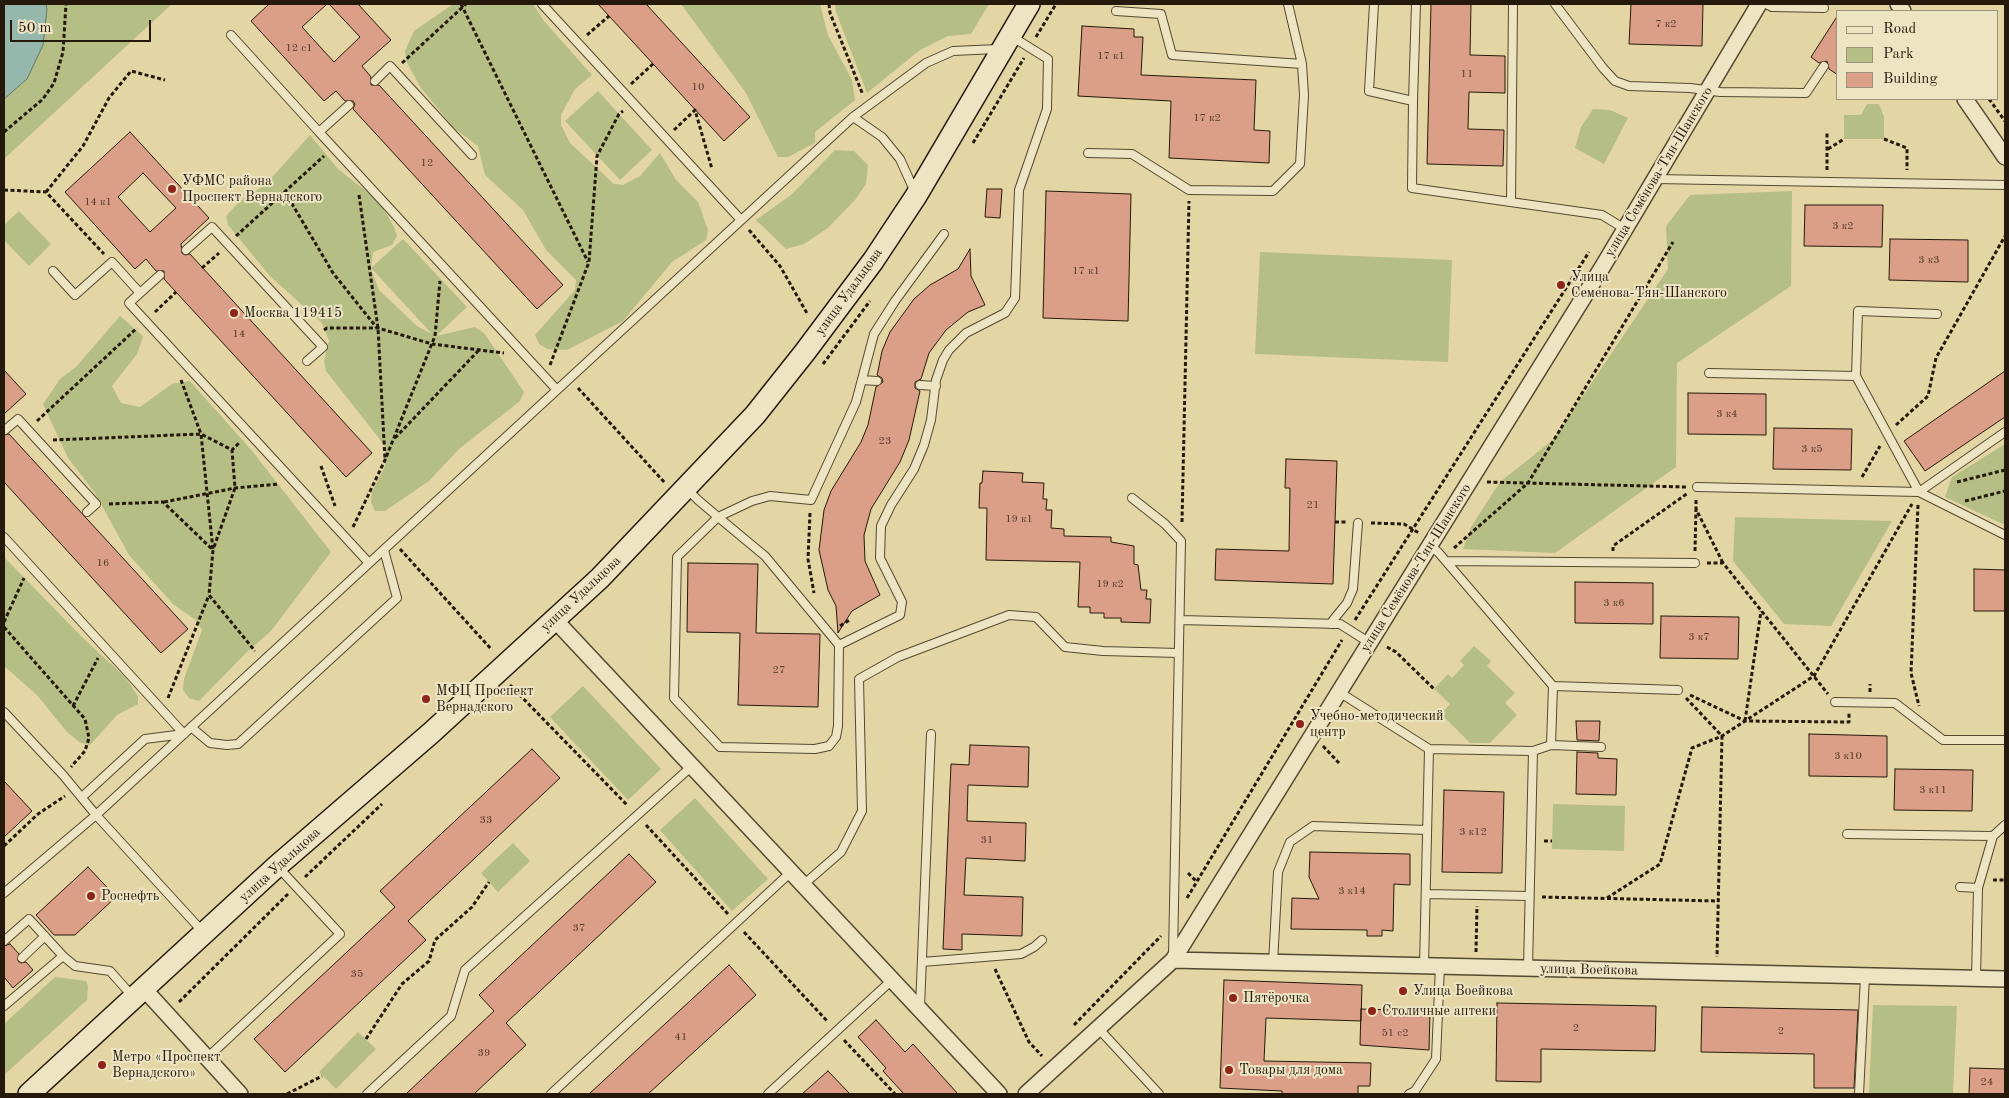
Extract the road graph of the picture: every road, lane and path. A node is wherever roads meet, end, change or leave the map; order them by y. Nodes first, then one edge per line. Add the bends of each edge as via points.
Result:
1 (66, 4) edge
2 (542, 4) edge
3 (829, 4) edge
4 (1028, 4) edge
5 (1288, 4) edge
6 (1374, 4) edge
7 (1416, 4) edge
8 (1513, 4) edge
9 (1555, 4) edge
10 (463, 5) edge
11 (1758, 5) edge
12 (1824, 8) dead end
13 (1116, 11) dead end
14 (608, 16) dead end
15 (231, 35) dead end
16 (1005, 42) junction
17 (579, 43) junction
18 (653, 64) dead end
19 (1302, 64) junction
20 (1824, 66) dead end
21 (394, 70) junction
22 (165, 80) dead end
23 (375, 81) dead end
24 (1708, 90) junction
25 (623, 91) junction
26 (1966, 100) edge
27 (1990, 100) edge
28 (1413, 101) junction
29 (633, 103) junction
30 (349, 105) dead end
31 (868, 107) junction
32 (853, 117) junction
33 (2005, 121) edge
34 (682, 122) dead end
35 (1827, 131) dead end
36 (4, 132) edge
37 (319, 132) junction
38 (1844, 139) dead end
39 (1884, 139) dead end
40 (333, 147) junction
41 (1827, 150) junction
42 (1088, 153) dead end
43 (472, 155) dead end
44 (2005, 157) edge
45 (355, 171) junction
46 (1655, 180) junction
47 (1827, 183) junction
48 (1907, 184) junction
49 (2005, 185) edge
50 (4, 190) edge
51 (46, 192) junction
52 (285, 192) junction
53 (916, 196) junction
54 (721, 199) junction
55 (1510, 201) junction
56 (741, 220) junction
57 (1610, 220) junction
58 (1625, 229) junction
59 (944, 234) dead end
60 (2005, 236) edge
61 (1673, 242) dead end
62 (228, 244) junction
63 (186, 250) dead end
64 (112, 262) junction
65 (589, 262) junction
66 (202, 268) dead end
67 (53, 271) dead end
68 (448, 271) junction
69 (160, 275) dead end
70 (176, 292) dead end
71 (140, 293) junction
72 (1937, 314) dead end
73 (146, 320) junction
74 (813, 323) dead end
75 (327, 328) dead end
76 (378, 328) junction
77 (432, 344) junction
78 (479, 350) junction
79 (524, 355) junction
80 (307, 361) dead end
81 (1709, 373) dead end
82 (1856, 376) junction
83 (545, 377) junction
84 (569, 378) junction
85 (180, 379) dead end
86 (862, 380) junction
87 (876, 381) dead end
88 (920, 385) dead end
89 (936, 386) junction
90 (557, 390) junction
91 (5, 430) edge
92 (28, 430) junction
93 (2005, 432) edge
94 (201, 434) junction
95 (250, 434) junction
96 (1887, 434) junction
97 (393, 440) junction
98 (38, 441) junction
99 (232, 450) junction
100 (385, 460) junction
101 (321, 466) dead end
102 (2005, 470) edge
103 (1481, 482) dead end
104 (295, 483) junction
105 (1528, 483) junction
106 (1697, 487) junction
107 (235, 488) junction
108 (678, 488) junction
109 (1855, 491) junction
110 (2005, 491) edge
111 (1919, 492) junction
112 (207, 494) junction
113 (1132, 498) dead end
114 (810, 500) junction
115 (163, 502) junction
116 (96, 504) junction
117 (1945, 505) junction
118 (1696, 509) junction
119 (86, 512) dead end
120 (718, 517) junction
121 (1358, 523) dead end
122 (1404, 524) dead end
123 (1411, 528) junction
124 (2005, 536) edge
125 (4, 537) edge
126 (347, 539) junction
127 (392, 541) junction
128 (1430, 546) junction
129 (213, 550) junction
130 (384, 550) junction
131 (1449, 552) dead end
132 (1446, 561) junction
133 (1613, 562) junction
134 (369, 563) junction
135 (1695, 563) junction
136 (1723, 563) junction
137 (30, 566) junction
138 (208, 595) junction
139 (819, 600) dead end
140 (1761, 610) junction
141 (834, 619) dead end
142 (852, 619) dead end
143 (555, 620) junction
144 (1180, 620) junction
145 (4, 622) edge
146 (1330, 624) junction
147 (4, 627) edge
148 (1348, 630) junction
149 (500, 644) dead end
150 (1376, 644) junction
151 (839, 645) junction
152 (104, 646) junction
153 (493, 650) junction
154 (1179, 653) junction
155 (486, 657) dead end
156 (263, 660) junction
157 (1814, 676) junction
158 (510, 685) dead end
159 (1553, 686) junction
160 (1434, 688) dead end
161 (1678, 690) junction
162 (1339, 692) junction
163 (1835, 702) joint
164 (1849, 702) junction
165 (74, 706) junction
166 (163, 711) junction
167 (4, 712) edge
168 (1745, 721) junction
169 (1923, 724) junction
170 (191, 727) junction
171 (184, 734) junction
172 (931, 734) dead end
173 (1722, 736) junction
174 (2005, 740) edge
175 (1321, 744) dead end
176 (1551, 745) junction
177 (1601, 747) dead end
178 (1429, 749) junction
179 (1533, 751) junction
180 (75, 764) dead end
181 (1339, 764) dead end
182 (692, 766) junction
183 (75, 788) junction
184 (82, 797) junction
185 (96, 815) junction
186 (637, 816) junction
187 (2005, 825) edge
188 (1427, 830) junction
189 (1847, 834) dead end
190 (1993, 836) junction
191 (4, 846) edge
192 (277, 866) junction
193 (791, 872) junction
194 (489, 882) dead end
195 (803, 885) junction
196 (1960, 887) dead end
197 (1978, 888) junction
198 (4, 893) edge
199 (1426, 894) junction
200 (1477, 895) junction
201 (1529, 896) junction
202 (1607, 898) junction
203 (1718, 901) junction
204 (1174, 921) junction
205 (736, 923) junction
206 (205, 933) junction
207 (45, 936) junction
208 (1042, 940) dead end
209 (4, 941) edge
210 (63, 956) junction
211 (989, 957) junction
212 (22, 958) dead end
213 (1476, 958) dead end
214 (1173, 960) junction
215 (922, 962) junction
216 (1273, 963) junction
217 (1716, 963) dead end
218 (1424, 966) junction
219 (1440, 966) junction
220 (1528, 968) junction
221 (1865, 976) junction
222 (1976, 979) junction
223 (2005, 979) edge
224 (892, 980) junction
225 (140, 994) junction
226 (4, 1006) edge
227 (920, 1010) junction
228 (829, 1023) dead end
229 (1098, 1028) junction
230 (1070, 1029) dead end
231 (842, 1037) dead end
232 (366, 1039) dead end
233 (1049, 1050) dead end
234 (1042, 1056) junction
235 (207, 1058) junction
236 (1036, 1063) dead end
237 (322, 1076) dead end
238 (29, 1094) edge
239 (240, 1094) edge
240 (286, 1094) edge
241 (367, 1094) edge
242 (551, 1094) edge
243 (768, 1094) edge
244 (895, 1094) edge
245 (999, 1094) edge
246 (1026, 1094) edge
247 (1159, 1094) edge
248 (1409, 1094) edge
249 (1859, 1094) edge

1 - 36 path via 64,52 54,83 43,99
2 - 17 lane
3 - 31 path via 830,14
4 - 16 street, улица Удальцова
5 - 19 lane
6 - 28 lane via 1369,91
7 - 28 lane
8 - 55 lane
9 - 24 lane via 1615,81 1629,86
10 - 21 path
10 - 65 path
11 - 12 lane
11 - 24 street, улица Семёнова-Тян-Шанского
13 - 19 lane via 1161,14 1172,55
14 - 17 path
15 - 37 lane
16 - 31 lane via 953,51 926,63
16 - 53 street, улица Удальцова
16 - 89 lane via 1048,59 1047,109 1019,190 1015,298 1005,313 976,326 957,340 942,360
17 - 25 lane
18 - 25 path
19 - 42 lane via 1304,95 1300,164 1273,191 1189,190 1132,154
20 - 24 lane via 1806,93
21 - 23 lane via 390,66
21 - 43 lane
22 - 51 path via 131,71 109,98 83,146
24 - 46 street, улица Семёнова-Тян-Шанского
25 - 29 lane
26 - 44 street
27 - 33 path
28 - 55 lane via 1412,188
29 - 54 lane
29 - 65 path via 619,114 597,156
30 - 37 lane
31 - 32 lane
32 - 53 lane via 882,137 900,159
32 - 56 lane
34 - 54 path via 695,110
35 - 41 path
37 - 40 lane
38 - 41 path
39 - 48 path via 1907,148
40 - 45 lane
40 - 52 path
41 - 47 path
45 - 68 lane
45 - 76 path
46 - 47 lane
46 - 58 street, улица Семёнова-Тян-Шанского
47 - 48 lane
48 - 49 lane
50 - 51 path
51 - 64 path
52 - 62 path
52 - 76 path via 333,274
53 - 108 street, улица Удальцова via 873,261 805,352 754,414
54 - 56 lane
55 - 57 lane via 1602,215
56 - 74 path via 780,266
56 - 84 lane
57 - 58 lane
57 - 123 path
58 - 128 street, улица Семёнова-Тян-Шанского
59 - 86 lane via 874,334
60 - 96 path via 1936,358 1928,396
61 - 105 path
62 - 63 lane via 212,227
62 - 66 path
62 - 80 lane via 322,347
64 - 67 lane via 75,295
64 - 71 lane
65 - 83 path
68 - 77 path via 440,278
68 - 79 lane
69 - 71 lane
70 - 73 path
71 - 73 lane via 130,303
72 - 82 lane via 1858,311
73 - 92 path
73 - 95 lane
75 - 76 path
76 - 77 path
76 - 100 path
77 - 78 path
77 - 97 path
78 - 79 path
78 - 97 path
79 - 83 lane
81 - 82 lane
82 - 96 lane
83 - 90 lane
84 - 90 lane
84 - 108 path
85 - 94 path
86 - 87 lane
86 - 114 lane via 856,402
88 - 89 lane
89 - 151 lane via 924,445 914,469 885,516 879,536 883,567 902,602 900,615
90 - 127 lane
91 - 92 lane via 18,419
92 - 98 lane
93 - 111 lane
94 - 98 path
94 - 99 path
94 - 112 path
95 - 99 path
95 - 104 lane
96 - 109 path
96 - 111 lane
97 - 100 path
98 - 116 lane
99 - 107 path
100 - 126 path
101 - 126 path
102 - 111 path
103 - 105 path
104 - 107 path
104 - 126 lane
105 - 106 path
105 - 131 path
106 - 109 lane
106 - 118 path
106 - 133 path via 1613,546
107 - 112 path
107 - 129 path
108 - 120 lane
108 - 143 street, улица Удальцова via 600,578
109 - 111 lane
110 - 117 path
111 - 117 lane
111 - 157 path
111 - 169 path via 1911,673
112 - 115 path
112 - 129 path
113 - 144 lane via 1181,541
114 - 120 lane via 770,496 752,500
114 - 139 path via 808,559 814,593
115 - 116 path
115 - 129 path
116 - 119 lane
117 - 124 lane
118 - 135 path
118 - 136 path
120 - 151 lane via 765,556
120 - 151 lane via 677,557 674,698 720,747 815,749 829,746 836,737 838,726
121 - 146 lane via 1353,590
122 - 123 path
123 - 148 path
125 - 137 lane
126 - 134 lane
127 - 130 lane
127 - 153 path
128 - 132 lane
128 - 150 street, улица Семёнова-Тян-Шанского
129 - 138 path
130 - 134 lane
130 - 170 lane via 397,598 238,744 210,743
132 - 133 lane
132 - 159 lane
133 - 135 lane
134 - 156 lane
135 - 136 path
136 - 140 path
137 - 145 path
137 - 152 lane
138 - 156 path
138 - 166 path
140 - 157 path
140 - 168 path
141 - 142 path via 840,626
143 - 182 street
143 - 192 street, улица Удальцова
144 - 146 lane
144 - 154 lane
146 - 148 lane via 1340,624
147 - 165 path
148 - 150 lane
148 - 204 path
149 - 153 path
150 - 160 path via 1396,652
150 - 162 street, улица Семёнова-Тян-Шанского
152 - 165 path
152 - 166 lane
153 - 155 path
154 - 195 lane via 1065,647 1036,617 1009,615 898,657 859,679 862,811 841,852
154 - 204 lane
156 - 170 lane
157 - 163 path
157 - 168 path
158 - 186 path
159 - 161 lane
159 - 176 lane
161 - 168 path
161 - 173 path
162 - 178 lane
162 - 214 street, улица Семёнова-Тян-Шанского
163 - 164 lane
164 - 168 path via 1849,722
164 - 169 lane via 1894,703
165 - 180 path via 85,719 89,738
166 - 171 lane
167 - 183 lane
168 - 173 path
169 - 174 lane via 1943,740
170 - 171 lane
171 - 184 lane via 144,738
171 - 185 lane
172 - 215 lane
173 - 202 path via 1692,748 1660,864
173 - 203 path
175 - 181 path
176 - 177 lane
176 - 179 lane
178 - 179 lane
178 - 188 lane
179 - 201 lane
182 - 186 lane
182 - 193 street
183 - 184 lane
183 - 191 path via 38,814
184 - 185 lane
185 - 198 lane
185 - 206 lane
186 - 205 path
186 - 241 lane via 466,970 451,1016
187 - 190 lane
188 - 199 lane
188 - 216 lane via 1313,826 1290,842 1278,872
189 - 190 lane
190 - 197 lane
192 - 206 street, улица Удальцова
192 - 235 lane via 340,934
193 - 195 street
193 - 205 lane
194 - 232 path via 472,907 435,940 429,962 402,984
195 - 224 street
196 - 197 lane
197 - 222 lane
199 - 200 lane
199 - 218 lane
200 - 201 lane
200 - 213 path
201 - 202 path
201 - 220 lane
202 - 203 path
203 - 217 path
204 - 214 lane
204 - 230 path via 1146,954
205 - 228 path
205 - 242 lane
206 - 225 street, улица Удальцова
207 - 209 lane via 29,919
207 - 210 lane
207 - 212 lane
208 - 211 lane via 1021,954
210 - 225 lane via 75,966 110,971
210 - 226 lane
211 - 215 lane
211 - 234 path via 1029,1042
214 - 216 street, улица Воейкова
214 - 229 street, улица Семёнова-Тян-Шанского
215 - 227 lane
216 - 218 street, улица Воейкова
218 - 219 street, улица Воейкова
219 - 220 street, улица Воейкова
219 - 248 lane via 1436,1059 1415,1091
220 - 221 street, улица Воейкова
221 - 222 street, улица Воейкова
221 - 249 lane
222 - 223 street, улица Воейкова
224 - 227 street
224 - 243 lane
225 - 235 street
225 - 238 street, улица Удальцова
227 - 245 street
229 - 246 street, улица Семёнова-Тян-Шанского
229 - 247 lane
231 - 244 path
233 - 234 path
234 - 236 path
235 - 239 street
237 - 240 path

